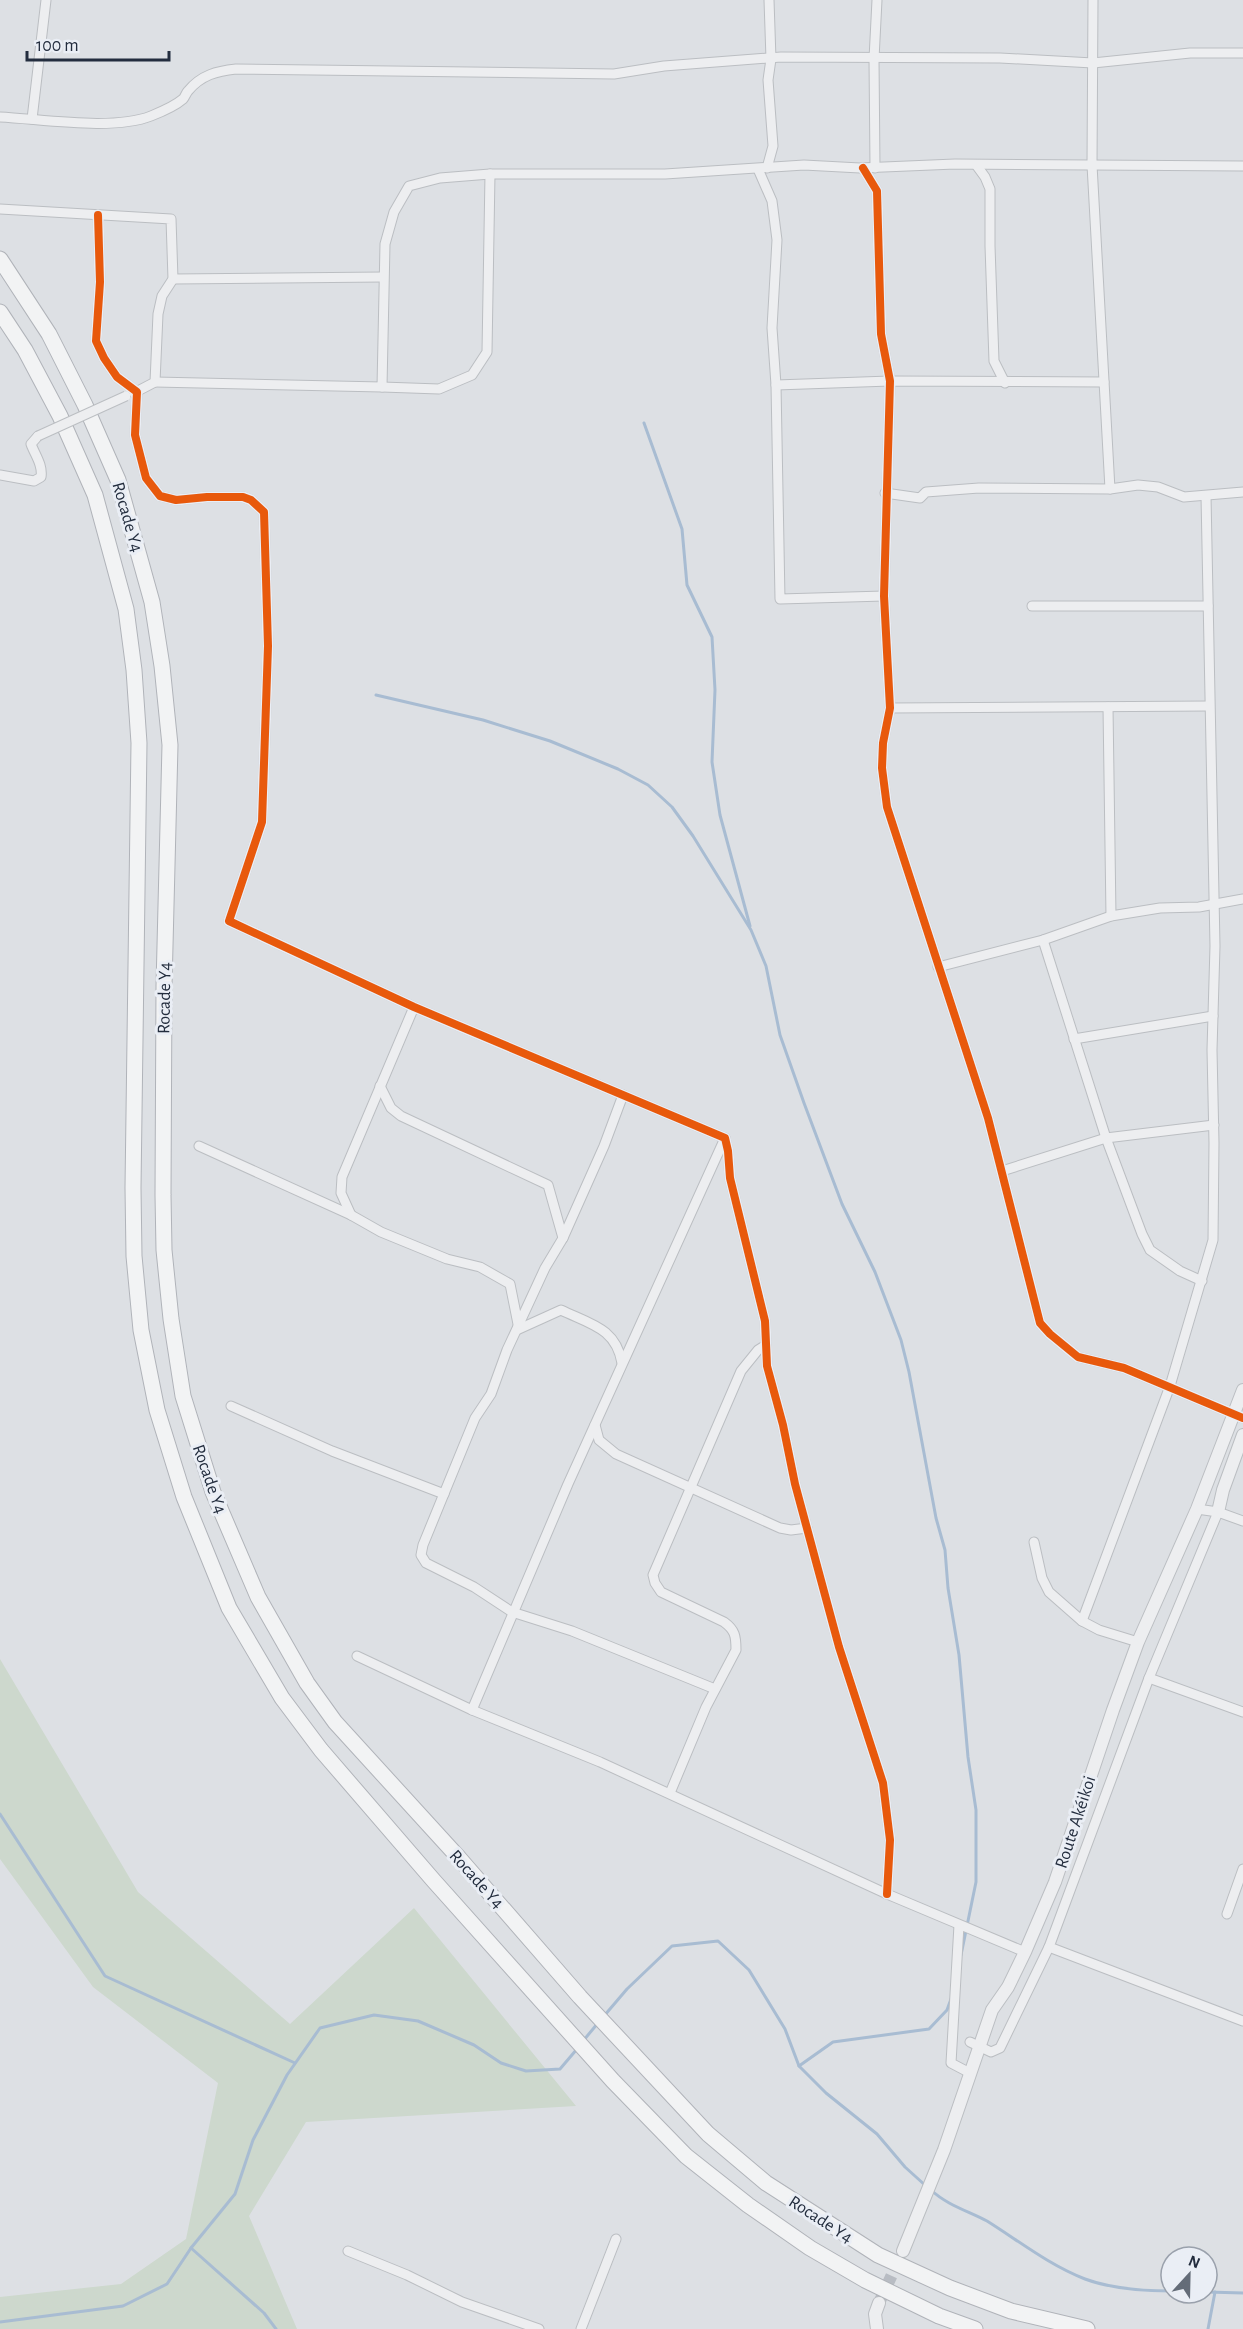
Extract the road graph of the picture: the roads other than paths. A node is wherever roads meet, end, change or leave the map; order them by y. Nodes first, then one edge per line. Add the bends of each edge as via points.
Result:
1 (46, 0) edge
2 (769, 0) edge
3 (878, 0) edge
4 (1093, 0) edge
5 (1243, 53) edge
6 (771, 59) junction
7 (874, 59) junction
8 (1094, 63) junction
9 (0, 117) edge
10 (32, 119) junction
11 (1092, 165) junction
12 (977, 166) junction
13 (1243, 166) edge
14 (863, 168) junction
15 (875, 168) junction
16 (762, 169) junction
17 (489, 174) junction
18 (0, 209) edge
19 (98, 215) junction
20 (0, 259) edge
21 (383, 277) junction
22 (173, 279) junction
23 (0, 312) edge
24 (890, 381) junction
25 (155, 382) junction
26 (1104, 382) junction
27 (1005, 383) junction
28 (776, 385) junction
29 (382, 387) junction
30 (137, 392) junction
31 (0, 476) edge
32 (1110, 489) junction
33 (1243, 492) edge
34 (885, 493) junction
35 (1206, 496) junction
36 (884, 596) junction
37 (1032, 606) dead end
38 (1208, 606) junction
39 (1209, 706) junction
40 (1108, 707) junction
41 (890, 708) junction
42 (1243, 899) edge
43 (1213, 904) junction
44 (1111, 916) junction
45 (1043, 940) junction
46 (938, 967) junction
47 (414, 1006) junction
48 (1213, 1016) junction
49 (1074, 1039) junction
50 (380, 1086) junction
51 (622, 1095) junction
52 (1214, 1125) junction
53 (725, 1138) junction
54 (1106, 1138) junction
55 (199, 1146) dead end
56 (1002, 1171) junction
57 (351, 1215) junction
58 (563, 1238) junction
59 (1202, 1281) junction
60 (519, 1329) junction
61 (766, 1345) junction
62 (622, 1363) junction
63 (1170, 1386) junction
64 (1243, 1390) edge
65 (231, 1406) dead end
66 (1238, 1416) edge
67 (595, 1425) junction
68 (1243, 1435) edge
69 (691, 1489) junction
70 (444, 1494) junction
71 (1197, 1509) junction
72 (1218, 1512) junction
73 (1243, 1521) edge
74 (807, 1528) junction
75 (1034, 1542) dead end
76 (512, 1612) junction
77 (1082, 1621) junction
78 (1138, 1642) junction
79 (357, 1656) dead end
80 (1149, 1678) junction
81 (715, 1689) junction
82 (472, 1710) junction
83 (1243, 1712) edge
84 (670, 1793) junction
85 (1243, 1869) edge
86 (887, 1894) junction
87 (1227, 1914) dead end
88 (959, 1925) junction
89 (1049, 1947) junction
90 (1025, 1952) junction
91 (1243, 2022) edge
92 (974, 2044) junction
93 (970, 2073) junction
94 (616, 2239) dead end
95 (348, 2251) dead end
96 (903, 2251) tunnel mouth
97 (879, 2303) tunnel mouth
98 (539, 2329) edge
99 (581, 2329) edge
100 (877, 2329) edge
101 (975, 2329) edge
102 (1086, 2329) edge

1 - 10 street
2 - 6 street
3 - 7 street
4 - 8 street
5 - 8 street via 1190,53
6 - 7 street
6 - 10 street via 664,66 614,74 236,69 215,71 183,98 143,119 97,124
6 - 16 street via 768,80 773,146
7 - 8 street via 1000,58
7 - 15 street
8 - 11 street
9 - 10 street
11 - 12 street
11 - 13 street
11 - 26 street
12 - 15 street
12 - 27 street via 990,189 994,361
14 - 15 street
14 - 16 street via 804,165
14 - 24 street via 877,191 881,334
16 - 17 street via 665,174
16 - 28 street via 772,201 777,240 772,328
17 - 21 street via 440,178 409,186 389,225
17 - 29 street via 487,352 472,375 439,389
18 - 19 street
19 - 22 street via 171,219
19 - 30 street via 100,282 96,341 117,377
20 - 102 highway, Rocade Y4 via 49,334 90,416 118,480 152,602 170,745 164,1250 171,1319 183,1396 213,1492 258,1597 307,1683 335,1722 708,2134 766,2183 878,2255 1011,2311
21 - 22 street
21 - 29 street
22 - 25 street via 162,296 158,314
23 - 101 highway, Rocade Y4 via 60,416 94,495 126,609 139,743 134,1256 141,1330 157,1410 184,1497 229,1608 282,1698 321,1750 613,2081 686,2156 801,2242 865,2280
24 - 27 street
24 - 28 street
24 - 34 street
25 - 29 street
25 - 30 street
26 - 27 street
26 - 32 street
28 - 36 street via 780,598
30 - 31 street, bridge via 38,436 31,444 41,477 34,481
30 - 47 street via 135,435 146,478 160,496 176,500 243,497 264,512 268,646 262,822 230,921
32 - 34 street via 979,488 926,492 920,498
32 - 35 street via 1158,486 1184,497
33 - 35 street
34 - 36 street
35 - 38 street
36 - 41 street
37 - 38 street
38 - 39 street
39 - 40 street
39 - 43 street
40 - 41 street
40 - 44 street
41 - 46 street via 882,743 887,807
42 - 43 street
43 - 44 street
43 - 48 street
44 - 45 street
45 - 46 street
45 - 49 street
46 - 56 street
47 - 50 street
47 - 51 street
48 - 49 street
48 - 52 street
49 - 54 street
50 - 57 street via 342,1177 341,1193
50 - 58 street via 391,1108 401,1116 548,1185
51 - 53 street
51 - 58 street
52 - 54 street
52 - 59 street via 1213,1240
53 - 61 street via 730,1178 765,1322
53 - 62 street
54 - 56 street
54 - 59 street via 1150,1251
55 - 57 street
56 - 63 street via 1042,1326 1078,1357 1124,1368
57 - 60 street via 381,1232 447,1259 480,1267 510,1284
58 - 60 street via 545,1268
59 - 63 street
60 - 62 street via 561,1310 607,1332 619,1348
60 - 70 street via 491,1394 475,1418
61 - 69 street via 741,1371
61 - 74 street via 767,1366
62 - 67 street
63 - 66 street
63 - 77 street
64 - 66 street, Route Akéikoi
65 - 70 street via 332,1451
66 - 71 street, Route Akéikoi
67 - 69 street via 599,1440 607,1448
67 - 76 street
68 - 72 street
69 - 74 street via 780,1528
69 - 81 street via 653,1575 661,1592 733,1628 736,1650
70 - 76 street via 421,1555 426,1563
71 - 72 street
71 - 78 street, Route Akéikoi
72 - 73 street
72 - 80 street
74 - 86 street via 839,1647 883,1783 890,1840
75 - 77 street via 1049,1592
76 - 81 street via 572,1631
76 - 82 street
77 - 78 street
78 - 90 street, Route Akéikoi via 1062,1865
79 - 82 street
80 - 83 street
80 - 89 street
81 - 84 street
82 - 84 street
84 - 86 street
85 - 87 street
86 - 88 street
88 - 90 street
88 - 93 street via 951,2063
89 - 91 street
89 - 92 street via 1000,2048 991,2052
90 - 92 street, Route Akéikoi
92 - 93 street, Route Akéikoi
93 - 96 street, Route Akéikoi
94 - 99 street
95 - 98 street via 462,2302
97 - 100 street via 875,2314

